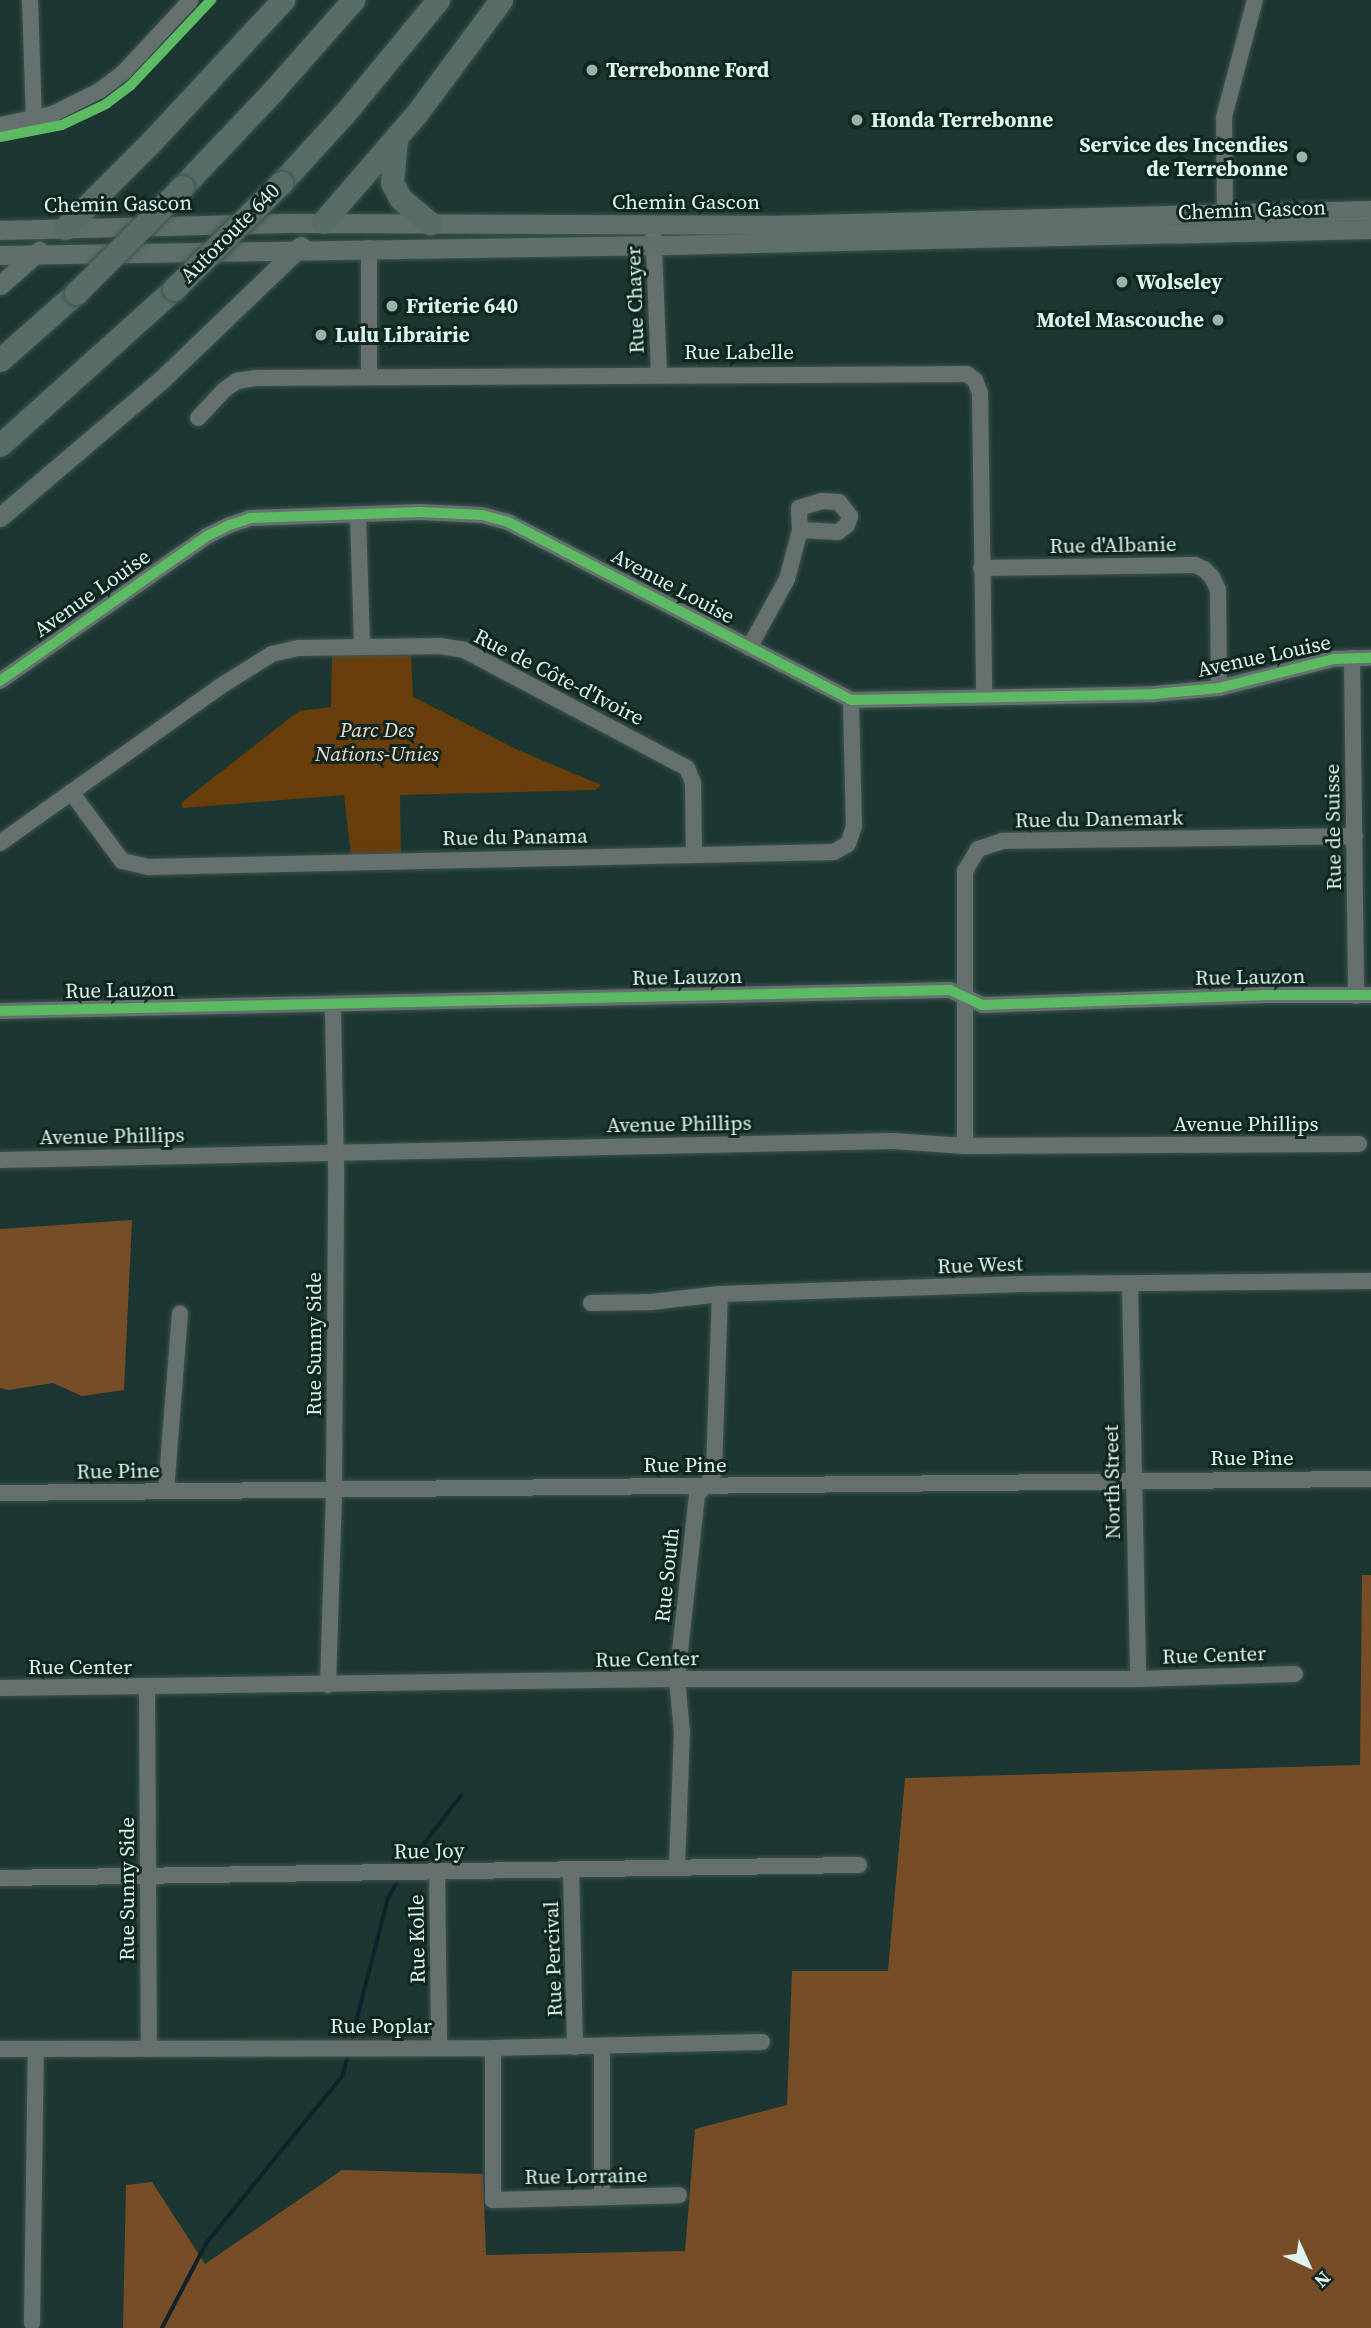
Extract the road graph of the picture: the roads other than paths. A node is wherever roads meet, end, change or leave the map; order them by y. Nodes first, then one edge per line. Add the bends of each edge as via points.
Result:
1 (30, 0) edge
2 (191, 0) edge
3 (282, 0) edge
4 (353, 0) edge
5 (439, 0) edge
6 (501, 0) edge
7 (1255, 0) edge
8 (34, 118) junction
9 (0, 125) edge
10 (396, 139) junction
11 (1371, 210) edge
12 (1225, 212) junction
13 (324, 222) junction
14 (430, 223) junction
15 (653, 224) junction
16 (65, 228) junction
17 (1371, 229) edge
18 (0, 230) edge
19 (1224, 233) junction
20 (654, 245) junction
21 (369, 248) junction
22 (298, 249) junction
23 (36, 254) junction
24 (0, 255) edge
25 (0, 285) edge
26 (0, 360) edge
27 (659, 374) junction
28 (369, 377) junction
29 (198, 418) dead end
30 (0, 445) edge
31 (358, 516) junction
32 (0, 517) edge
33 (800, 530) dead end
34 (981, 568) junction
35 (362, 646) junction
36 (749, 648) junction
37 (1352, 658) junction
38 (1371, 658) edge
39 (0, 681) edge
40 (1219, 688) junction
41 (984, 696) junction
42 (851, 700) junction
43 (71, 792) junction
44 (1354, 836) junction
45 (0, 843) edge
46 (694, 854) junction
47 (1364, 995) edge
48 (966, 997) junction
49 (333, 1005) junction
50 (0, 1011) edge
51 (1359, 1144) dead end
52 (965, 1146) junction
53 (336, 1153) junction
54 (0, 1160) edge
55 (1371, 1281) edge
56 (1130, 1285) junction
57 (720, 1294) junction
58 (591, 1303) dead end
59 (180, 1314) dead end
60 (1371, 1479) edge
61 (1132, 1480) junction
62 (705, 1486) junction
63 (334, 1489) junction
64 (166, 1491) junction
65 (0, 1493) edge
66 (1295, 1674) dead end
67 (677, 1679) junction
68 (1138, 1679) junction
69 (328, 1685) junction
70 (147, 1687) junction
71 (0, 1688) edge
72 (859, 1865) dead end
73 (677, 1867) junction
74 (571, 1870) junction
75 (437, 1872) junction
76 (148, 1876) junction
77 (0, 1878) edge
78 (762, 2042) dead end
79 (602, 2046) junction
80 (439, 2047) junction
81 (575, 2047) junction
82 (493, 2048) junction
83 (0, 2049) edge
84 (149, 2049) junction
85 (36, 2050) junction
86 (679, 2195) dead end
87 (602, 2197) junction
88 (32, 2323) dead end

1 - 8 street
2 - 8 street via 109,84 68,108
3 - 16 highway
4 - 26 highway, bridge via 183,187 76,293
5 - 30 highway, Autoroute 640, bridge via 281,183 174,289
6 - 10 highway
7 - 12 street via 1224,117
8 - 9 street
10 - 13 highway
10 - 14 highway via 392,183 401,199
11 - 12 main road, Chemin Gascon
12 - 15 main road, Chemin Gascon
12 - 19 street
13 - 14 main road, Chemin Gascon
13 - 16 main road, Chemin Gascon
13 - 22 main road
14 - 15 main road, Chemin Gascon
15 - 20 street, Rue Chayer
16 - 18 main road, Chemin Gascon
16 - 23 main road
17 - 19 main road, Chemin Gascon
19 - 20 main road, Chemin Gascon
20 - 21 main road, Chemin Gascon
20 - 27 street, Rue Chayer
21 - 22 main road, Chemin Gascon
21 - 28 street
22 - 23 main road, Chemin Gascon
22 - 32 main road via 137,402
23 - 24 main road, Chemin Gascon
23 - 25 main road
27 - 28 street, Rue Labelle
27 - 34 street, Rue Labelle via 967,374 980,393
28 - 29 street, Rue Labelle via 274,377 237,382
31 - 35 street
31 - 36 street, Avenue Louise via 420,512 494,517
31 - 39 street, Avenue Louise via 250,518 206,536
33 - 36 street via 787,579
34 - 40 street, Rue d'Albanie via 1195,565 1204,569 1217,590
34 - 41 street, Rue Labelle
35 - 43 street, Rue de Côte-d'Ivoire via 299,648 272,654
35 - 46 street, Rue de Côte-d'Ivoire via 464,650 673,758 687,768 693,783
36 - 42 street, Avenue Louise
37 - 38 street, Avenue Louise
37 - 40 street, Avenue Louise
37 - 44 street, Rue de Suisse
40 - 41 street, Avenue Louise via 1154,694
41 - 42 street, Avenue Louise
42 - 46 street, Rue du Panama via 854,827 848,844 834,852
43 - 45 street, Rue de Côte-d'Ivoire
43 - 46 street, Rue du Panama via 122,861 148,867
44 - 47 street, Rue de Suisse
44 - 48 street, Rue du Danemark via 1002,841 978,849 965,871
47 - 48 street, Rue Lauzon via 982,1004
48 - 49 street, Rue Lauzon via 953,990
48 - 52 street, Rue du Danemark
49 - 50 street, Rue Lauzon
49 - 53 street, Rue Sunny Side
51 - 52 street, Avenue Phillips
52 - 53 street, Avenue Phillips via 893,1141
53 - 54 street, Avenue Phillips
53 - 63 street, Rue Sunny Side
55 - 56 street, Rue West
56 - 57 street, Rue West
56 - 61 street, North Street
57 - 58 street, Rue West
57 - 62 street, Rue South via 714,1471
59 - 64 street
60 - 61 street, Rue Pine
61 - 62 street, Rue Pine
61 - 68 street, North Street
62 - 63 street, Rue Pine
62 - 67 street, Rue South via 696,1495
63 - 64 street, Rue Pine
63 - 69 street, Rue Sunny Side
64 - 65 street, Rue Pine
66 - 68 street, Rue Center
67 - 68 street, Rue Center
67 - 69 street, Rue Center
67 - 73 street, Rue South via 682,1732
69 - 70 street, Rue Center
70 - 71 street, Rue Center
70 - 76 street, Rue Sunny Side
72 - 73 street, Rue Joy
73 - 74 street, Rue Joy
74 - 75 street, Rue Joy
74 - 81 street, Rue Percival
75 - 76 street, Rue Joy
75 - 80 street, Rue Kolle
76 - 77 street, Rue Joy
76 - 84 street, Rue Sunny Side
78 - 79 street, Rue Poplar
79 - 81 street, Rue Poplar
79 - 87 street
80 - 82 street, Rue Poplar
80 - 84 street, Rue Poplar
81 - 82 street, Rue Poplar
82 - 87 street, Rue Lorraine via 493,2200
83 - 85 street, Rue Poplar
84 - 85 street, Rue Poplar
85 - 88 street
86 - 87 street, Rue Lorraine

